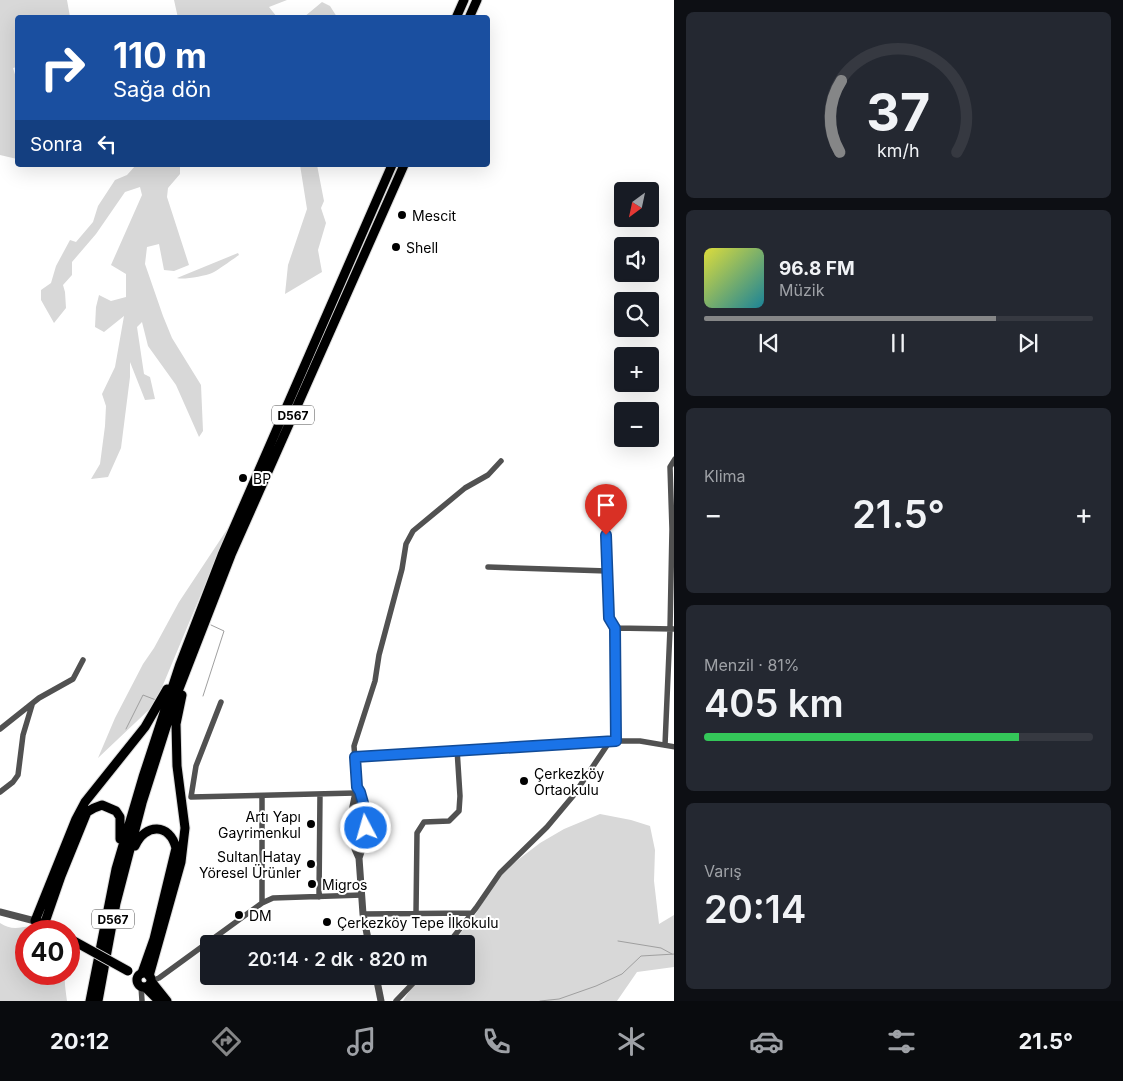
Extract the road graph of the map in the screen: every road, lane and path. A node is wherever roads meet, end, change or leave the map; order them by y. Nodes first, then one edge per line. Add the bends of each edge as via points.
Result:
1 (464, 0) edge
2 (477, 0) edge
3 (457, 15) edge
4 (470, 15) edge
5 (391, 167) edge
6 (403, 167) edge
7 (674, 459) edge
8 (501, 461) dead end
9 (672, 492) edge
10 (603, 496) dead end
11 (488, 567) dead end
12 (607, 571) junction
13 (615, 628) junction
14 (672, 629) edge
15 (83, 660) dead end
16 (184, 666) junction
17 (667, 690) junction
18 (674, 690) edge
19 (221, 702) dead end
20 (32, 705) junction
21 (0, 729) edge
22 (613, 741) junction
23 (665, 745) junction
24 (674, 747) edge
25 (458, 749) junction
26 (355, 757) junction
27 (356, 790) junction
28 (0, 792) edge
29 (320, 794) junction
30 (262, 796) junction
31 (359, 858) junction
32 (120, 870) junction
33 (362, 895) junction
34 (319, 897) junction
35 (262, 902) junction
36 (0, 912) edge
37 (472, 912) junction
38 (416, 913) junction
39 (363, 914) junction
40 (31, 920) edge
41 (35, 920) edge
42 (46, 920) edge
43 (367, 935) edge
44 (455, 935) edge
45 (80, 943) edge
46 (144, 980) junction
47 (378, 985) edge
48 (411, 985) edge
49 (90, 1001) edge
50 (98, 1001) edge
51 (142, 1001) edge
52 (159, 1001) edge
53 (167, 1001) edge
54 (381, 1001) edge
55 (396, 1001) edge

1 - 3 main road
2 - 4 main road
5 - 16 main road, D567 via 222,555
6 - 16 main road, D567 via 230,555
7 - 9 street via 670,467
8 - 26 street via 488,475 465,488 413,531 406,544 375,681 354,746
9 - 14 street
10 - 12 street
11 - 12 street
12 - 13 street via 609,618
13 - 14 street
13 - 22 street via 616,730
14 - 17 street
15 - 20 street via 73,679
16 - 32 main road, D567 via 142,777
16 - 41 main road via 145,727 85,802
16 - 46 main road via 176,724 177,766 185,828 180,862
17 - 18 street
17 - 23 street
19 - 30 street via 196,766 191,797
20 - 21 street
20 - 28 street via 23,735 18,776
22 - 23 street
22 - 25 street
22 - 37 street via 574,796 500,872
23 - 24 street
25 - 26 street
25 - 38 street via 459,811 449,821 424,822 417,832
26 - 27 street
27 - 29 street
27 - 31 street via 351,821
27 - 31 street via 360,792 367,817
29 - 30 street
29 - 34 street
30 - 35 street
31 - 33 street
32 - 42 main road via 120,817 116,811 102,805 87,812
32 - 46 main road via 143,833 161,829 171,836 176,848 175,856
32 - 49 main road, D567
32 - 50 main road, D567
33 - 34 street
33 - 39 street
34 - 35 street via 272,898
35 - 46 street via 159,978
36 - 40 street
37 - 38 street
37 - 44 street
38 - 39 street
39 - 43 street
45 - 46 main road, bridge
46 - 51 street
46 - 52 main road
46 - 53 main road
47 - 54 street
48 - 55 street

